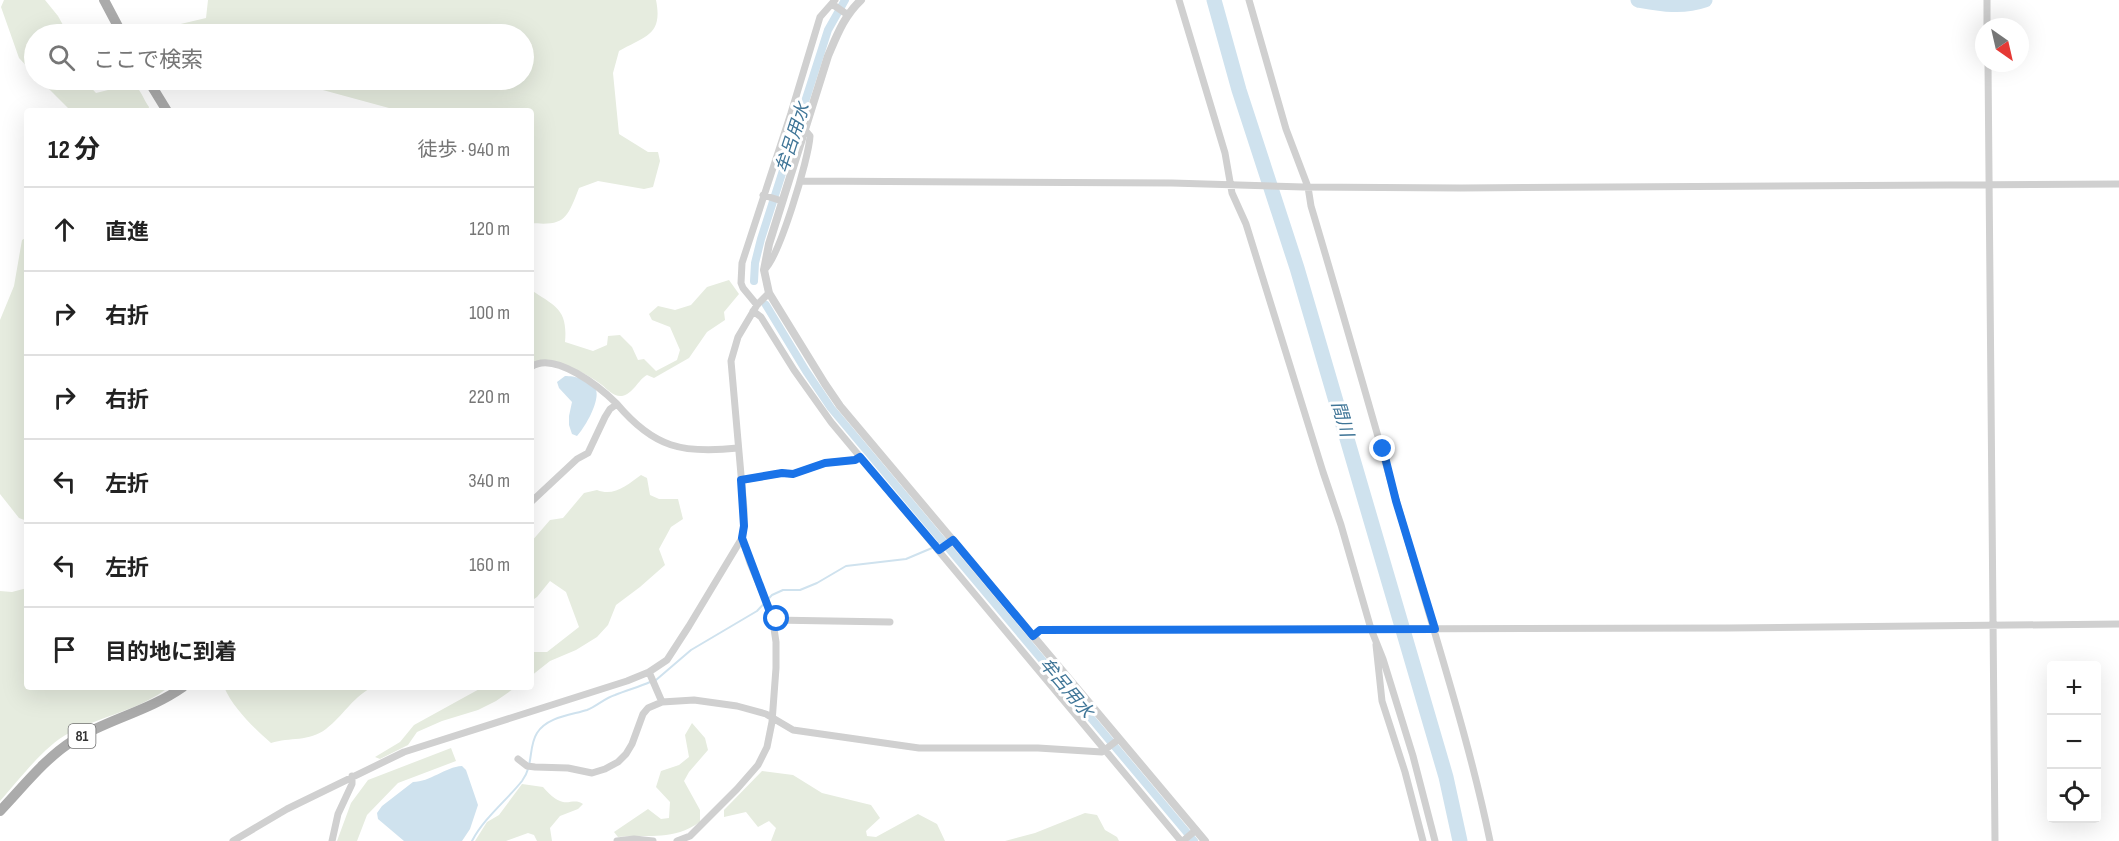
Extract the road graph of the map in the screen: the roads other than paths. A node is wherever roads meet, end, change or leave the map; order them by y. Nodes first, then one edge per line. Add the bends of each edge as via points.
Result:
1 (104, 0) edge
2 (861, 0) edge
3 (1179, 0) edge
4 (1250, 0) edge
5 (1987, 0) edge
6 (834, 4) edge
7 (845, 13) junction
8 (1987, 18) edge
9 (117, 24) edge
10 (1988, 72) edge
11 (154, 90) edge
12 (165, 108) edge
13 (805, 130) junction
14 (800, 181) junction
15 (2119, 184) edge
16 (1233, 185) junction
17 (1988, 185) junction
18 (1305, 187) junction
19 (765, 196) junction
20 (780, 200) junction
21 (764, 270) junction
22 (769, 293) junction
23 (755, 308) junction
24 (534, 366) edge
25 (617, 404) junction
26 (738, 448) junction
27 (860, 457) junction
28 (741, 480) junction
29 (534, 499) edge
30 (742, 538) junction
31 (952, 541) junction
32 (938, 547) junction
33 (773, 620) junction
34 (890, 622) dead end
35 (2119, 624) edge
36 (1993, 626) junction
37 (1373, 629) junction
38 (1432, 629) junction
39 (1033, 636) junction
40 (1377, 643) junction
41 (653, 678) junction
42 (179, 690) edge
43 (662, 702) junction
44 (772, 717) junction
45 (1118, 740) junction
46 (1107, 749) junction
47 (518, 759) dead end
48 (352, 776) junction
49 (0, 812) edge
50 (1195, 831) junction
51 (233, 841) edge
52 (332, 841) edge
53 (617, 841) edge
54 (653, 841) edge
55 (677, 841) edge
56 (1182, 841) edge
57 (1205, 841) edge
58 (1423, 841) edge
59 (1435, 841) edge
60 (1490, 841) edge
61 (1995, 841) edge

1 - 9 main road
2 - 7 street
3 - 16 street
4 - 18 street
5 - 8 street
6 - 7 street
6 - 19 street via 820,17
7 - 13 street
10 - 17 street
11 - 12 main road
13 - 14 street via 810,146
13 - 20 street
14 - 16 street
14 - 21 street via 776,252
15 - 17 street
16 - 18 street
16 - 37 street
17 - 18 street
17 - 36 street
18 - 38 street
19 - 20 street
19 - 23 street via 742,271 743,288
20 - 21 street
21 - 22 street
22 - 23 street
22 - 31 street via 840,406
23 - 26 street via 738,337 731,361
23 - 27 street via 814,400
24 - 25 street via 541,363 562,367 588,379
25 - 26 street via 665,444 700,451
25 - 29 street via 605,417 588,453
26 - 28 street
27 - 28 street via 793,474
27 - 32 street
28 - 30 street
30 - 33 street
30 - 41 street via 675,649
31 - 32 street
31 - 39 street
32 - 46 street
33 - 34 street
33 - 44 street via 777,668
35 - 36 street
36 - 38 street
36 - 61 street
37 - 38 street
37 - 39 street via 1040,630
37 - 40 street
38 - 60 street via 1471,755
39 - 45 street
40 - 58 street via 1382,701
40 - 59 street
41 - 43 street
41 - 48 street via 463,732 404,752
42 - 49 main road, 81 via 60,749
43 - 44 street via 715,702
43 - 47 street via 648,708 626,754 605,769 592,772 531,766
44 - 46 street via 793,730 919,748 1102,752
44 - 55 street via 767,747 758,765 690,836
45 - 46 street
45 - 50 street
46 - 56 street
48 - 51 street
48 - 52 street
50 - 56 street
50 - 57 street
53 - 54 street

